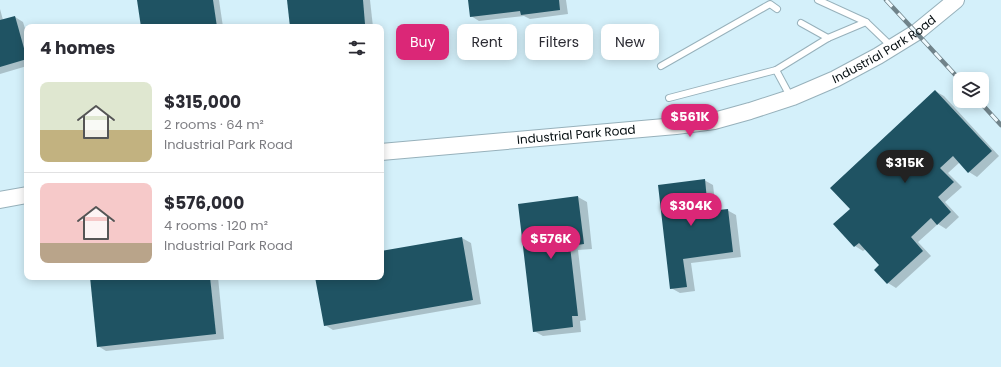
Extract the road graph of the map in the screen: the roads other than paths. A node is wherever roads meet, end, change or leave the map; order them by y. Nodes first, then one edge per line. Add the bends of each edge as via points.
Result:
1 (818, 0) edge
2 (956, 0) edge
3 (771, 2) edge
4 (777, 9) dead end
5 (866, 22) junction
6 (801, 23) dead end
7 (828, 38) junction
8 (892, 47) junction
9 (661, 66) dead end
10 (776, 70) junction
11 (669, 98) dead end
12 (790, 98) junction
13 (384, 152) edge
14 (24, 195) edge
15 (0, 200) edge

1 - 5 lane
2 - 8 street, Industrial Park Road via 917,32
3 - 4 lane
3 - 9 lane
5 - 7 lane
5 - 8 lane
6 - 7 lane
7 - 10 lane
8 - 12 street, Industrial Park Road via 835,79
10 - 11 lane
10 - 12 lane
12 - 13 street, Industrial Park Road via 714,121
14 - 15 street

